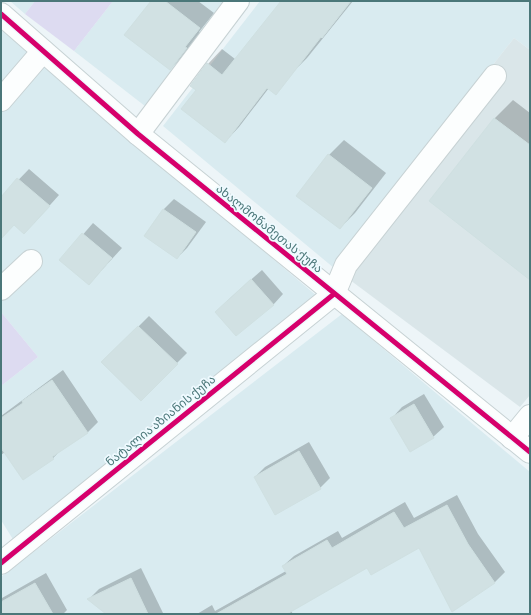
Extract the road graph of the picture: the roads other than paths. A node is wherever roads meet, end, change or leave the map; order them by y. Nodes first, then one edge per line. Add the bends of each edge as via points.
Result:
1 (238, 1) edge
2 (1, 14) edge
3 (43, 51) junction
4 (494, 76) dead end
5 (1, 100) edge
6 (138, 134) junction
7 (31, 261) dead end
8 (1, 289) edge
9 (334, 294) junction
10 (530, 416) edge
11 (512, 438) junction
12 (530, 452) edge
13 (1, 563) edge

1 - 6 street
2 - 3 street, ახალმოწამეთას ქუჩა
3 - 5 street
3 - 6 street, ახალმოწამეთას ქუჩა
4 - 9 street via 346,265
6 - 9 street, ახალმოწამეთას ქუჩა
7 - 8 street
9 - 11 street, ახალმოწამეთას ქუჩა
9 - 13 street, ნატალია აზიანის ქუჩა
10 - 11 street
11 - 12 street, ახალმოწამეთას ქუჩა

